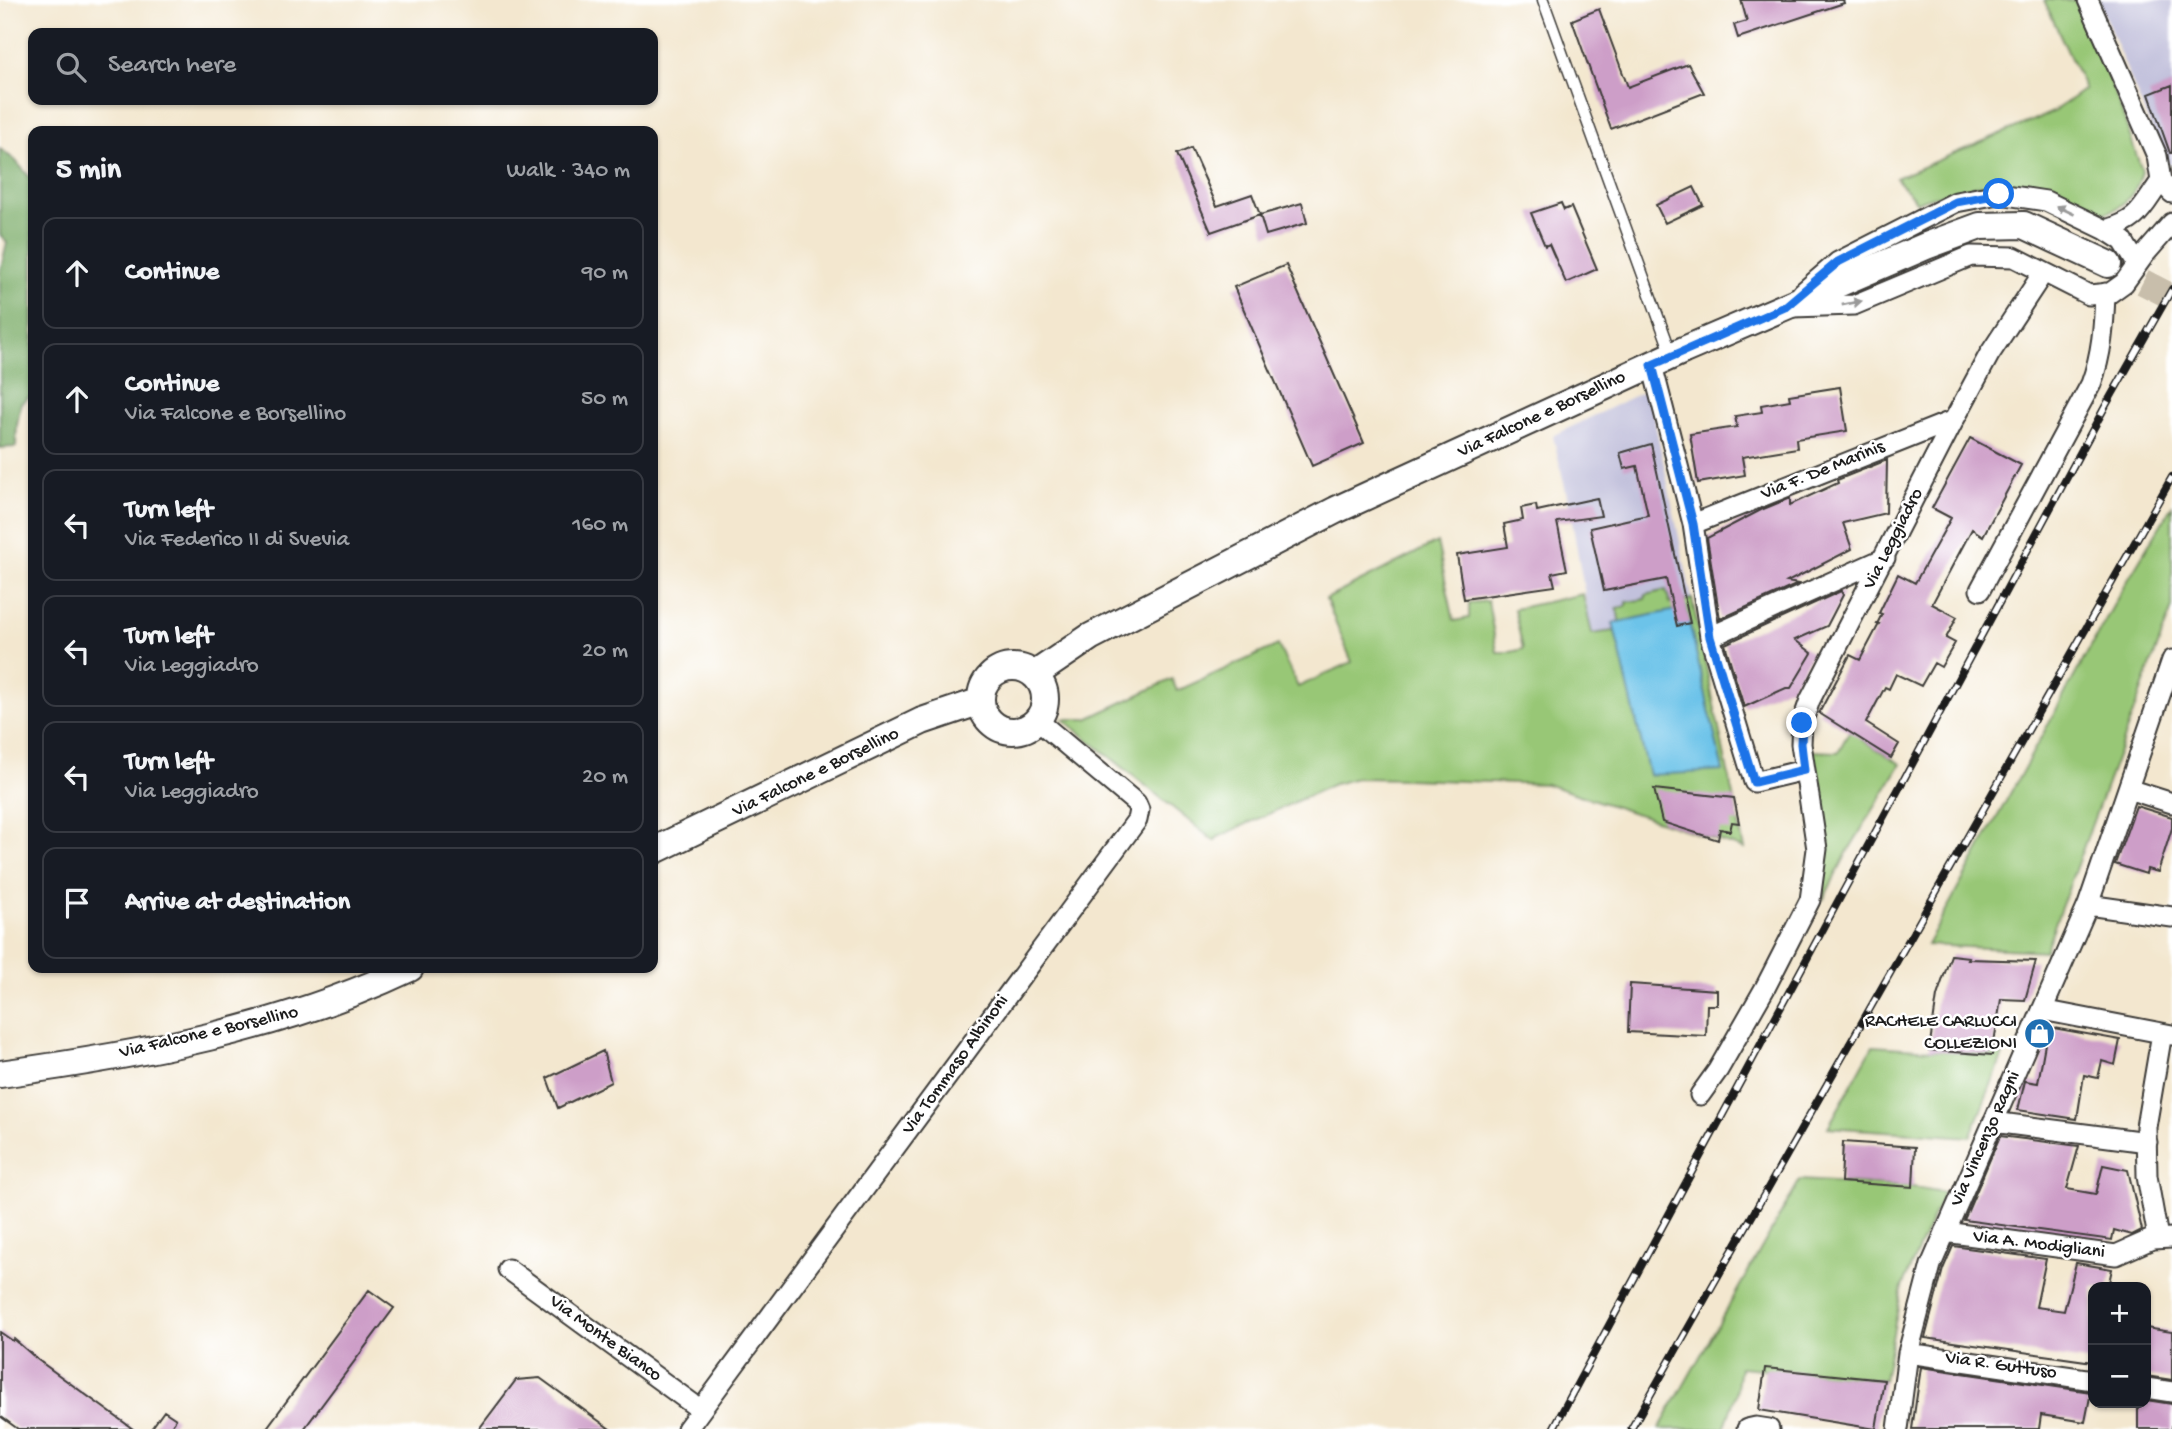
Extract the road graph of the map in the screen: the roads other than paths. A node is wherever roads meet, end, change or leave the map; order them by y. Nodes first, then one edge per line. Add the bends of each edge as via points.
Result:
1 (1543, 0) edge
2 (2088, 0) edge
3 (2166, 187) edge
4 (2172, 223) edge
5 (2106, 230) junction
6 (2108, 264) tunnel mouth
7 (2137, 264) junction
8 (2043, 273) junction
9 (2105, 293) junction
10 (1785, 307) junction
11 (1662, 360) junction
12 (1954, 420) junction
13 (1693, 524) junction
14 (1885, 558) junction
15 (1980, 590) dead end
16 (1710, 637) junction
17 (2172, 660) edge
18 (1034, 675) junction
19 (2168, 683) edge
20 (981, 701) junction
21 (1037, 720) junction
22 (1804, 770) junction
23 (2128, 789) junction
24 (2172, 803) edge
25 (658, 849) edge
26 (2088, 905) junction
27 (2172, 917) edge
28 (398, 973) edge
29 (2042, 1010) junction
30 (2167, 1034) edge
31 (0, 1074) edge
32 (1700, 1095) dead end
33 (1993, 1122) junction
34 (2147, 1142) junction
35 (1945, 1232) junction
36 (2165, 1238) edge
37 (508, 1269) dead end
38 (1908, 1353) junction
39 (2088, 1379) edge
40 (2151, 1389) edge
41 (2172, 1392) edge
42 (701, 1410) junction
43 (687, 1429) edge
44 (1747, 1429) edge
45 (1769, 1429) edge
46 (1898, 1429) edge

1 - 11 lane
2 - 3 street via 2157,156
3 - 5 street via 2127,223
4 - 7 street
5 - 7 street via 2123,241
5 -> 10 street via 2046,201 1999,194 1956,202 1838,262
6 - 10 main road, Via Falcone e Borsellino via 2024,225 1979,226
7 - 9 street via 2124,283
8 - 9 street via 2089,295
10 -> 8 street via 1854,305 1971,256 2014,257
8 - 12 street, Via Leggiadro via 1989,355
9 - 15 street via 2104,330 2091,384
10 - 11 main road, Via Falcone e Borsellino
11 - 13 street
11 - 18 main road, Via Falcone e Borsellino via 1336,510 1090,637
12 - 13 street, Via F. De Marinis
12 - 14 street, Via Leggiadro
13 - 16 street
14 - 16 street
14 - 22 street, Via Leggiadro via 1810,700 1802,723
16 - 22 street via 1754,782
17 - 19 street, Via Vincenzo Ragni
18 - 20 main road via 1015,667 995,673 987,681
18 - 21 main road via 1045,702
19 - 23 street, Via Vincenzo Ragni
20 - 21 main road via 984,712 998,727 1018,731
20 - 25 main road, Via Falcone e Borsellino via 922,721
21 - 42 street, Via Tommaso Albinoni via 1136,803 1137,820
22 - 32 street, Via Leggiadro via 1817,849 1810,900 1765,988
23 - 24 street
23 - 26 street, Via Vincenzo Ragni
26 - 27 street
26 - 29 street, Via Vincenzo Ragni
28 - 31 main road, Via Falcone e Borsellino via 305,1010 178,1045
29 - 30 street
29 - 33 street, Via Vincenzo Ragni
30 - 34 street via 2146,1126
33 - 34 street
33 - 35 street, Via Vincenzo Ragni
34 - 36 street via 2147,1176
35 - 36 street, Via A. Modigliani via 2116,1255
35 - 38 street, Via Vincenzo Ragni via 1931,1265
37 - 42 street, Via Monte Bianco
38 - 39 street, Via R. Guttuso
38 - 46 street, Via Vincenzo Ragni
40 - 41 street
42 - 43 street, Via Tommaso Albinoni
44 - 45 street

